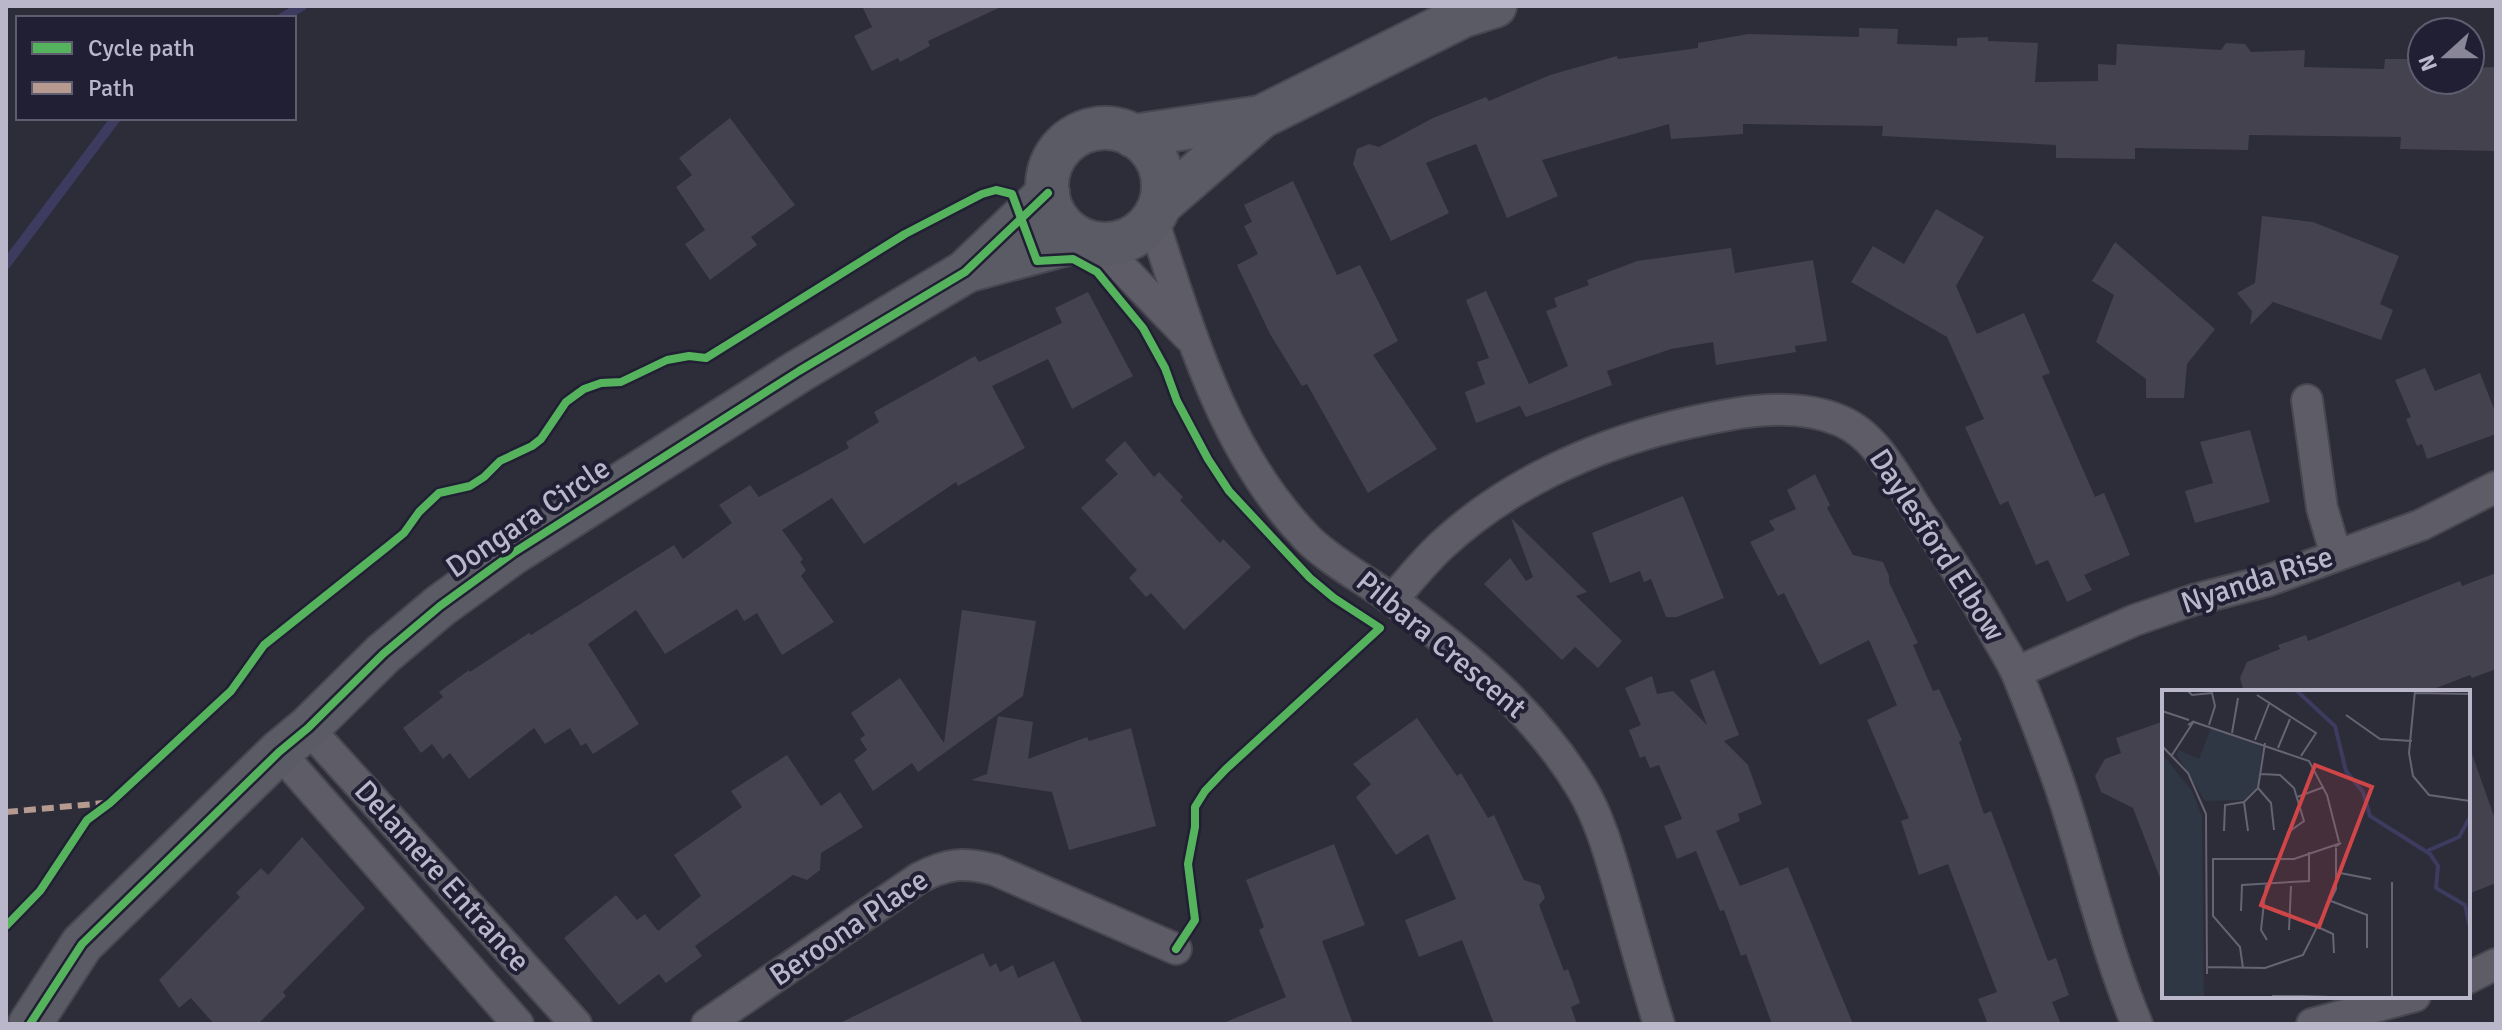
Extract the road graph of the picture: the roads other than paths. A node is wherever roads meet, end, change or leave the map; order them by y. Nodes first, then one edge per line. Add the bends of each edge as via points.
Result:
1 (1495, 6) edge
2 (1261, 117) junction
3 (1133, 136) junction
4 (1048, 193) junction
5 (1157, 212) junction
6 (1090, 242) junction
7 (965, 272) junction
8 (1193, 340) junction
9 (2307, 400) dead end
10 (2496, 487) edge
11 (2336, 555) junction
12 (1392, 600) junction
13 (2017, 672) junction
14 (294, 740) junction
15 (1176, 949) dead end
16 (2496, 964) edge
17 (2470, 977) edge
18 (2408, 998) edge
19 (30, 1024) edge
20 (518, 1024) edge
21 (576, 1024) edge
22 (707, 1024) edge
23 (1659, 1024) edge
24 (2137, 1024) edge
25 (2312, 1024) edge

1 - 2 street via 1463,16
2 - 3 street
2 - 5 street
3 - 4 street via 1103,127 1068,140 1053,159
3 - 5 street via 1157,158 1163,177
4 - 6 street via 1064,228
4 - 7 street, Dongara Circle
5 - 6 street via 1132,239
5 - 8 street, Pilbara Crescent
6 - 7 street, Dongara Circle
6 - 8 street, Pilbara Crescent
7 - 14 street, Dongara Circle via 513,553 395,644
8 - 12 street, Pilbara Crescent via 1225,418 1259,481 1309,540
9 - 11 street via 2322,508
10 - 11 street, Nyanda Rise via 2421,525
11 - 13 street, Nyanda Rise via 2135,620
12 - 13 street, Daylesford Elbow via 1441,547 1487,509 1595,451 1707,418 1811,411 1843,421 1868,439 1966,584
12 - 23 street, Pilbara Crescent via 1494,681 1541,730 1583,790 1607,847
13 - 24 street, Daylesford Elbow
14 - 19 street, Dongara Circle via 82,944
14 - 20 street, Delamere Entrance
14 - 21 street, Delamere Entrance
15 - 22 street, Beroona Place via 995,870 970,864 942,866
16 - 17 street
18 - 25 street

